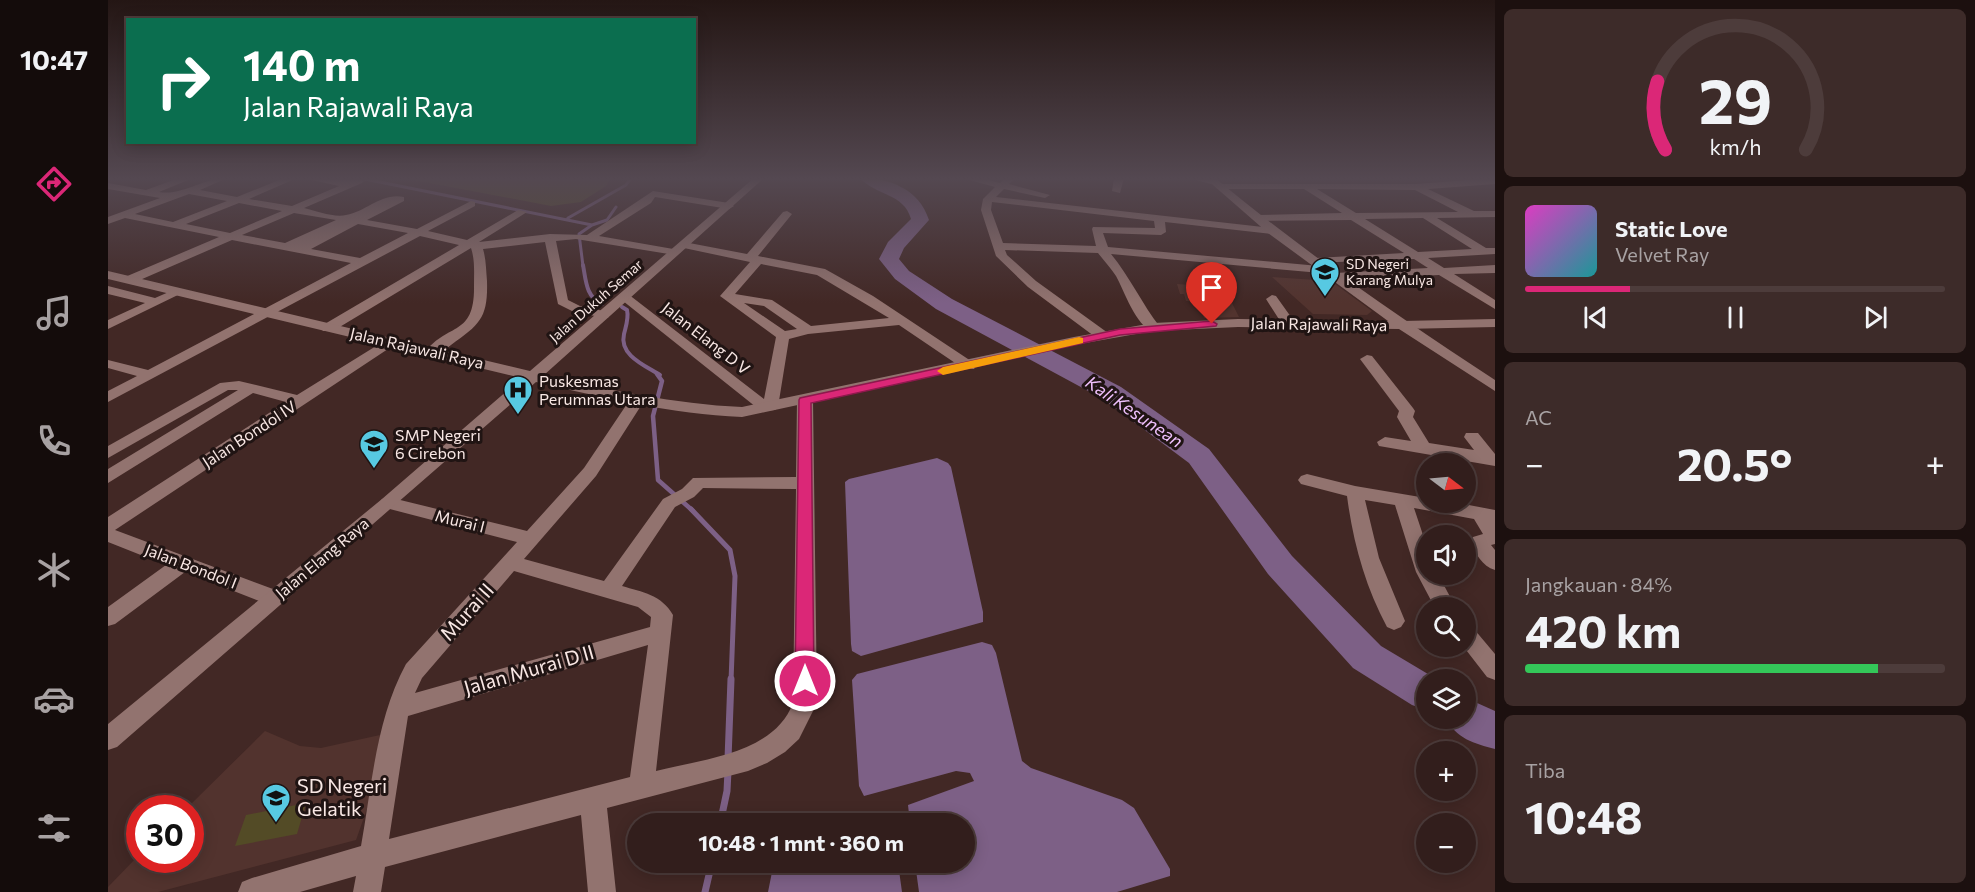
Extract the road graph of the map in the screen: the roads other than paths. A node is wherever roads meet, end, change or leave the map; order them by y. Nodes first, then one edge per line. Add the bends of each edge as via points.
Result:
1 (147, 220) edge
2 (188, 220) edge
3 (270, 220) edge
4 (351, 220) junction
5 (441, 220) edge
6 (510, 220) edge
7 (612, 220) edge
8 (713, 220) edge
9 (783, 220) edge
10 (989, 220) edge
11 (1159, 220) edge
12 (1173, 220) edge
13 (1259, 220) edge
14 (1357, 220) edge
15 (1432, 220) edge
16 (174, 225) junction
17 (1272, 231) junction
18 (418, 232) junction
19 (1043, 232) dead end
20 (585, 236) junction
21 (230, 237) junction
22 (550, 237) junction
23 (472, 244) junction
24 (998, 246) junction
25 (286, 247) junction
26 (679, 248) junction
27 (1048, 248) junction
28 (299, 250) junction
29 (1102, 250) junction
30 (1492, 253) edge
31 (1416, 256) junction
32 (754, 259) junction
33 (1316, 261) junction
34 (362, 262) junction
35 (1495, 269) edge
36 (1442, 272) junction
37 (1333, 274) junction
38 (108, 275) edge
39 (129, 280) junction
40 (108, 290) edge
41 (178, 292) junction
42 (726, 296) junction
43 (624, 297) junction
44 (1272, 299) dead end
45 (157, 302) junction
46 (1495, 305) edge
47 (266, 313) junction
48 (603, 315) junction
49 (902, 321) junction
50 (1495, 323) edge
51 (1289, 324) junction
52 (108, 325) edge
53 (1402, 326) junction
54 (1153, 327) junction
55 (328, 328) junction
56 (808, 330) junction
57 (783, 336) junction
58 (1103, 336) junction
59 (389, 342) junction
60 (432, 352) junction
61 (1367, 359) dead end
62 (108, 364) edge
63 (969, 366) junction
64 (150, 375) junction
65 (533, 376) junction
66 (1488, 377) edge
67 (1495, 387) edge
68 (251, 388) junction
69 (108, 397) edge
70 (805, 400) junction
71 (300, 401) junction
72 (640, 402) junction
73 (768, 407) junction
74 (1472, 437) dead end
75 (1385, 442) dead end
76 (1424, 449) junction
77 (108, 453) edge
78 (1493, 461) edge
79 (130, 462) junction
80 (108, 477) edge
81 (1307, 480) dead end
82 (805, 483) junction
83 (1355, 492) junction
84 (1403, 501) junction
85 (388, 503) junction
86 (1488, 515) edge
87 (109, 535) edge
88 (532, 539) junction
89 (1416, 540) edge
90 (183, 563) junction
91 (512, 563) junction
92 (1495, 563) edge
93 (608, 591) junction
94 (274, 598) junction
95 (108, 618) edge
96 (1394, 621) dead end
97 (660, 633) junction
98 (1476, 646) edge
99 (1495, 670) edge
100 (399, 708) junction
101 (110, 735) edge
102 (642, 788) junction
103 (593, 800) junction
104 (372, 857) junction
105 (252, 892) edge
106 (367, 892) edge
107 (602, 892) edge

1 - 16 street
2 - 16 street
3 - 21 street
4 - 18 street
4 - 25 street
4 - 28 street
5 - 18 street
6 - 23 street
7 - 20 street
8 - 26 street, Jalan Dukuh Semar
9 - 32 street
10 - 24 street
11 - 29 street via 1161,232 1097,229
12 - 17 street
13 - 17 street
14 - 31 street
15 - 30 street
16 - 21 street
17 - 33 street
18 - 23 street
18 - 34 street
19 - 27 street
20 - 22 street
20 - 26 street
21 - 25 street
21 - 39 street
22 - 23 street
22 - 48 street via 562,301 574,309
23 - 55 street
23 - 60 street via 480,258 479,313
24 - 27 street
24 - 58 street via 1002,256 1025,279
25 - 28 street
26 - 32 street
26 - 43 street, Jalan Dukuh Semar
27 - 29 street
28 - 34 street
29 - 37 street
29 - 54 street
30 - 31 street
31 - 33 street
31 - 36 street
32 - 42 street
32 - 49 street via 821,272
33 - 37 street
34 - 47 street
35 - 36 street
36 - 37 street
36 - 46 street
37 - 53 street
38 - 39 street, Jalan Rajawali Raya
39 - 41 street, Jalan Rajawali Raya
40 - 45 street
41 - 45 street
41 - 47 street, Jalan Rajawali Raya
42 - 56 street via 768,303
42 - 57 street
43 - 48 street, Jalan Dukuh Semar
43 - 73 street, Jalan Elang D V
44 - 51 street
45 - 52 street
47 - 55 street, Jalan Rajawali Raya
47 - 64 street
48 - 65 street, Jalan Dukuh Semar
49 - 56 street
49 - 63 street
50 - 53 street, Jalan Rajawali Raya
51 - 53 street, Jalan Rajawali Raya
51 - 54 street, Jalan Rajawali Raya
53 - 66 street
54 - 58 street, Jalan Rajawali Raya
55 - 59 street, Jalan Rajawali Raya
56 - 57 street
57 - 73 street
58 - 63 street, Jalan Rajawali Raya
59 - 60 street, Jalan Rajawali Raya
59 - 71 street, Jalan Bondol IV
60 - 65 street, Jalan Rajawali Raya
61 - 76 street via 1407,411 1405,417
62 - 64 street
63 - 70 street, Jalan Rajawali Raya
64 - 69 street
65 - 72 street, Jalan Rajawali Raya
65 - 85 street, Jalan Elang Raya
66 - 67 street
68 - 71 street
68 - 77 street via 225,386
68 - 79 street
70 - 73 street, Jalan Rajawali Raya
70 - 82 street
71 - 87 street, Jalan Bondol IV
72 - 73 street, Jalan Rajawali Raya via 724,412
72 - 88 street, Murai II via 590,472
74 - 78 street
75 - 76 street
76 - 78 street
77 - 79 street
79 - 80 street
81 - 83 street
82 - 93 street via 699,482 669,503
82 - 102 street via 805,703 800,718 775,747 731,764
83 - 84 street
83 - 96 street via 1370,568
84 - 86 street
84 - 89 street
85 - 88 street, Murai I
85 - 94 street, Jalan Elang Raya
86 - 92 street via 1494,537 1480,542
87 - 90 street, Jalan Bondol I
88 - 91 street, Murai II
90 - 94 street, Jalan Bondol I
90 - 95 street
91 - 93 street
91 - 100 street, Murai II via 414,671
93 - 97 street via 654,607 662,615
94 - 101 street, Jalan Elang Raya
97 - 100 street, Jalan Murai D II
97 - 102 street
98 - 99 street
100 - 104 street, Murai II
102 - 103 street
103 - 104 street
103 - 107 street
104 - 105 street
104 - 106 street, Murai II

